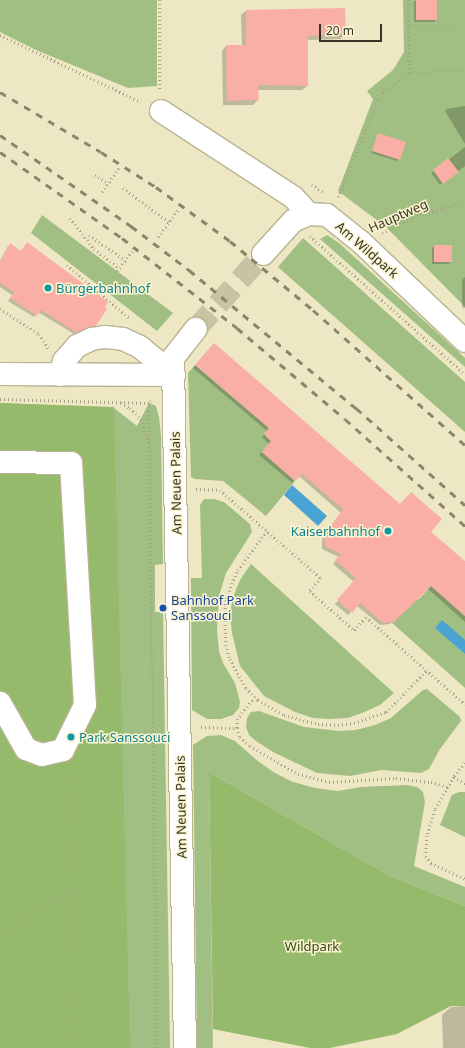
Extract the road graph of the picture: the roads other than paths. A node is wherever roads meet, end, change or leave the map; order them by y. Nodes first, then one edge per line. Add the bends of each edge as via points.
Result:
1 (161, 111) road end
2 (310, 214) junction
3 (263, 254) tunnel mouth
4 (196, 329) tunnel mouth
5 (465, 340) edge
6 (0, 374) edge
7 (59, 375) junction
8 (174, 375) junction
9 (0, 462) edge
10 (0, 703) edge
11 (185, 1048) edge

1 - 2 street via 293,197
2 - 3 street via 294,221
2 - 5 street, Am Wildpark via 327,215 362,243
4 - 8 street via 173,358
6 - 7 street
7 - 8 street
7 - 8 street via 64,361 77,346 92,339 105,337 123,339 140,347
8 - 11 street, Am Neuen Palais
9 - 10 street via 71,463 85,705 63,750 42,755 26,749

